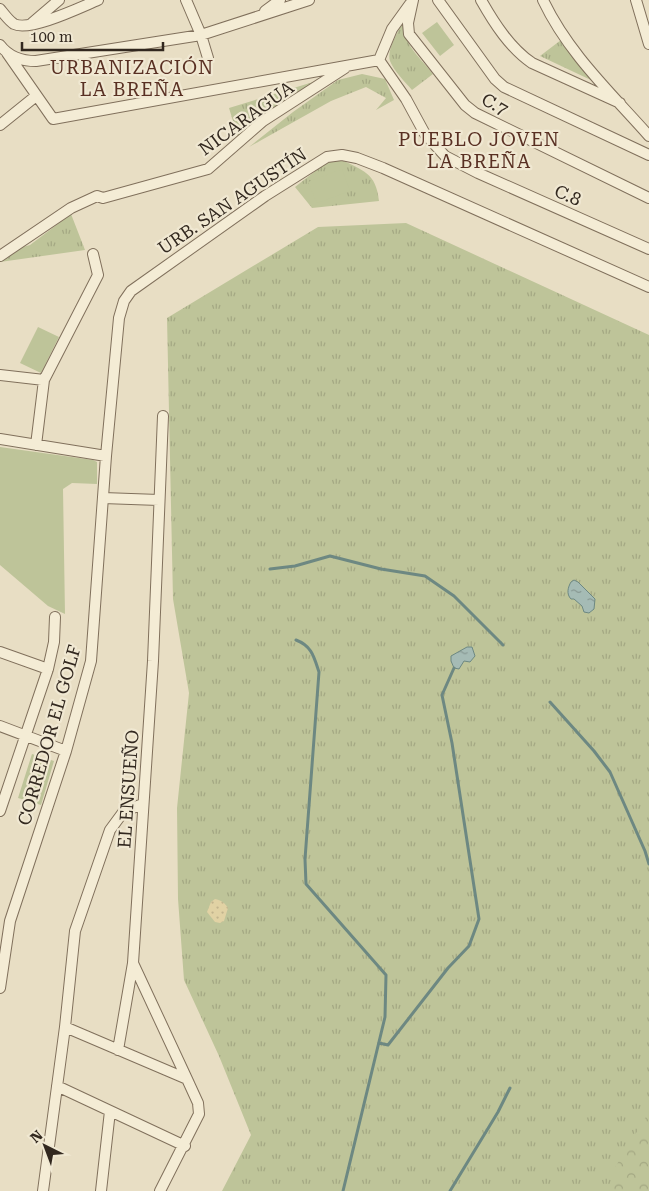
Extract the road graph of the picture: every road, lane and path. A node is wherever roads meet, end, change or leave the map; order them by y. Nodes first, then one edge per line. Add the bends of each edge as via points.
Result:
1 (59, 0) edge
2 (98, 0) edge
3 (186, 0) edge
4 (280, 0) edge
5 (309, 0) edge
6 (413, 0) edge
7 (438, 0) edge
8 (481, 0) edge
9 (543, 0) edge
10 (636, 0) edge
11 (0, 10) edge
12 (258, 16) junction
13 (29, 26) junction
14 (201, 35) junction
15 (649, 44) edge
16 (3, 49) edge
17 (208, 58) dead end
18 (379, 60) junction
19 (348, 65) junction
20 (36, 96) junction
21 (620, 103) junction
22 (0, 125) edge
23 (649, 136) edge
24 (649, 155) edge
25 (649, 198) edge
26 (649, 249) edge
27 (93, 254) dead end
28 (0, 256) edge
29 (649, 288) edge
30 (0, 375) edge
31 (44, 380) junction
32 (162, 416) dead end
33 (0, 439) edge
34 (36, 445) junction
35 (106, 456) junction
36 (103, 498) junction
37 (159, 500) junction
38 (55, 617) dead end
39 (0, 652) edge
40 (48, 669) junction
41 (0, 726) edge
42 (25, 735) junction
43 (66, 750) junction
44 (143, 804) junction
45 (0, 811) edge
46 (2, 954) edge
47 (133, 963) junction
48 (0, 988) edge
49 (65, 1027) junction
50 (118, 1050) junction
51 (188, 1079) junction
52 (57, 1086) junction
53 (110, 1111) junction
54 (185, 1146) junction
55 (43, 1191) edge
56 (101, 1191) edge
57 (160, 1191) edge

1 - 13 street
2 - 13 street
3 - 14 street
4 - 12 street
5 - 12 street
6 - 18 street via 392,29
6 - 25 street, C.7 via 409,34 475,113
7 - 24 street via 504,87
8 - 21 street via 494,23 523,56
9 - 21 street via 587,68
10 - 15 street
11 - 13 street via 15,24
12 - 14 street
14 - 16 street via 36,61 20,59
14 - 17 street
16 - 20 street
18 - 19 street
18 - 26 street, C.8 via 425,134 445,156
19 - 20 street via 53,119
19 - 28 street, NICARAGUA via 262,121 208,168 102,198 97,196 71,208
20 - 22 street
21 - 23 street
27 - 31 street via 98,275
29 - 35 street, URB. SAN AGUSTÍN via 383,168 342,155 328,157 265,196 131,290 119,318
30 - 31 street
31 - 34 street
32 - 37 street, EL ENSUEÑO
33 - 34 street
34 - 35 street
35 - 36 street, CORREDOR EL GOLF
36 - 37 street
36 - 43 street, CORREDOR EL GOLF via 91,661
37 - 44 street, EL ENSUEÑO via 153,662
38 - 40 street
39 - 40 street
40 - 42 street
41 - 42 street
42 - 43 street
42 - 45 street
43 - 46 street, CORREDOR EL GOLF
44 - 47 street, EL ENSUEÑO
44 - 49 street via 124,811 110,830 75,931
46 - 48 street, CORREDOR EL GOLF
47 - 50 street
47 - 51 street, EL ENSUEÑO
49 - 50 street
49 - 52 street
50 - 51 street
51 - 54 street, EL ENSUEÑO via 200,1114
52 - 53 street
52 - 55 street
53 - 54 street
53 - 56 street
54 - 57 street, EL ENSUEÑO

